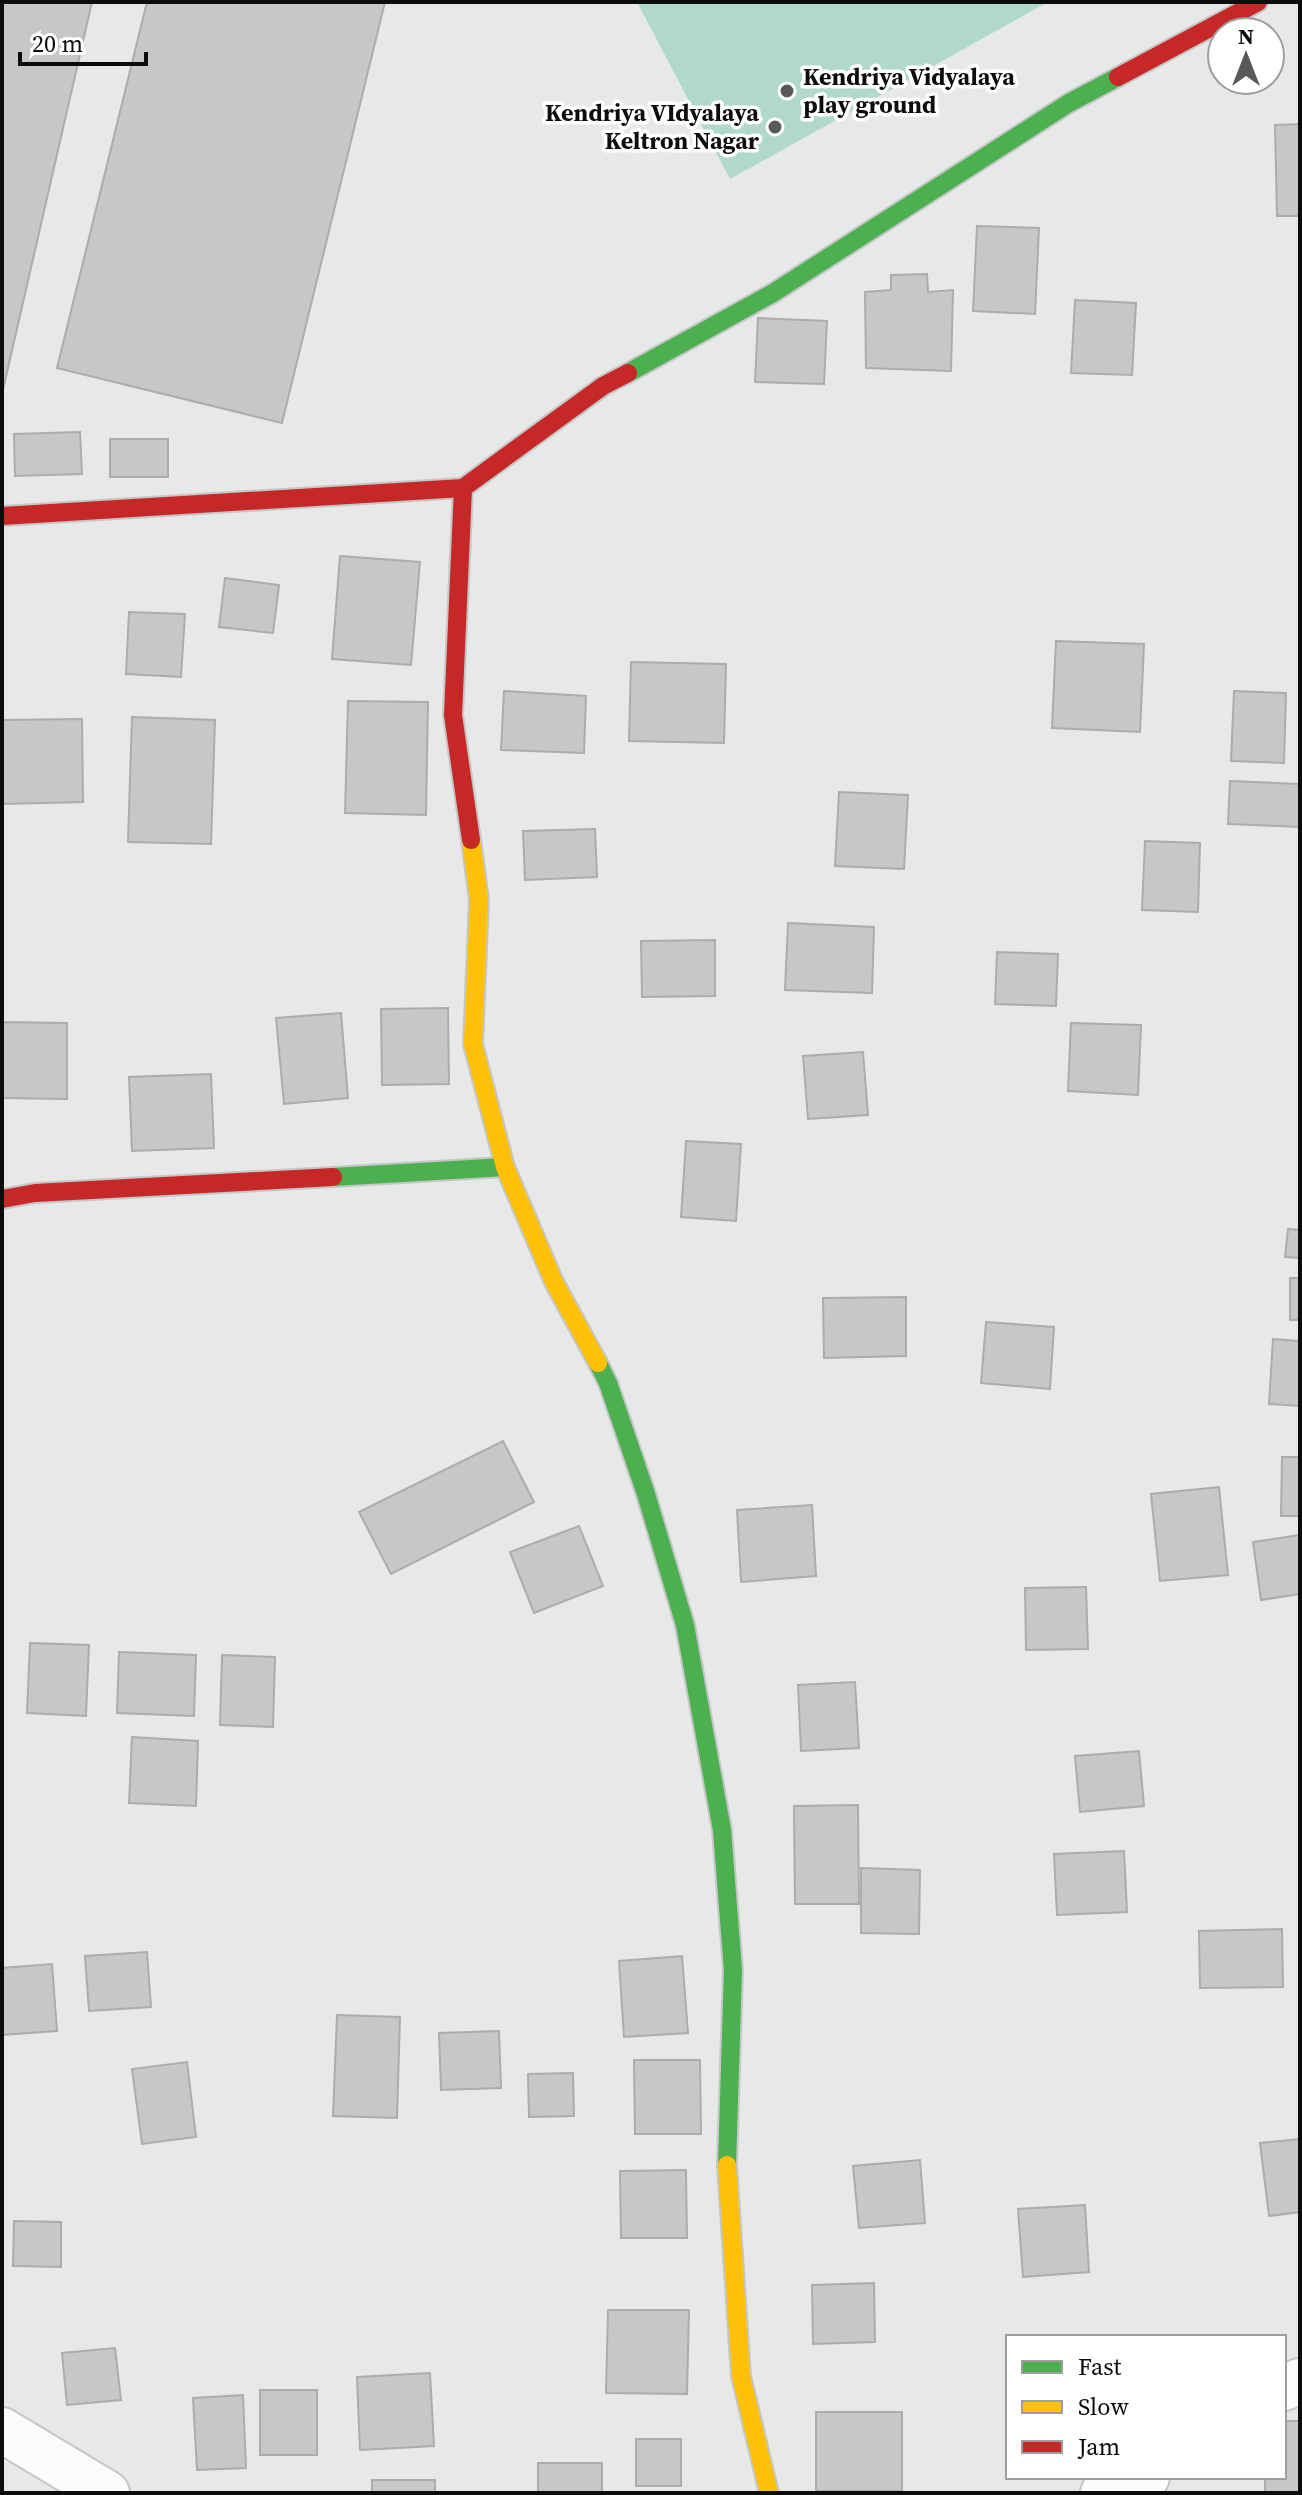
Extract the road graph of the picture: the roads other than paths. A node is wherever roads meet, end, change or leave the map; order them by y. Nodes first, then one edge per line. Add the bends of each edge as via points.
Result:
1 (1258, 2) edge
2 (463, 488) junction
3 (2, 516) edge
4 (505, 1167) junction
5 (2, 1199) edge
6 (2, 2430) edge
7 (1144, 2479) edge
8 (107, 2493) edge
9 (769, 2493) edge
10 (1103, 2493) edge

1 - 2 street via 1069,103 773,293 603,386
2 - 3 street
2 - 4 street via 453,715 479,900 473,1044
4 - 5 street
4 - 9 street via 554,1282 608,1383 685,1625 722,1830 733,1970 727,2180 741,2376
6 - 8 street
7 - 10 street via 1127,2492

